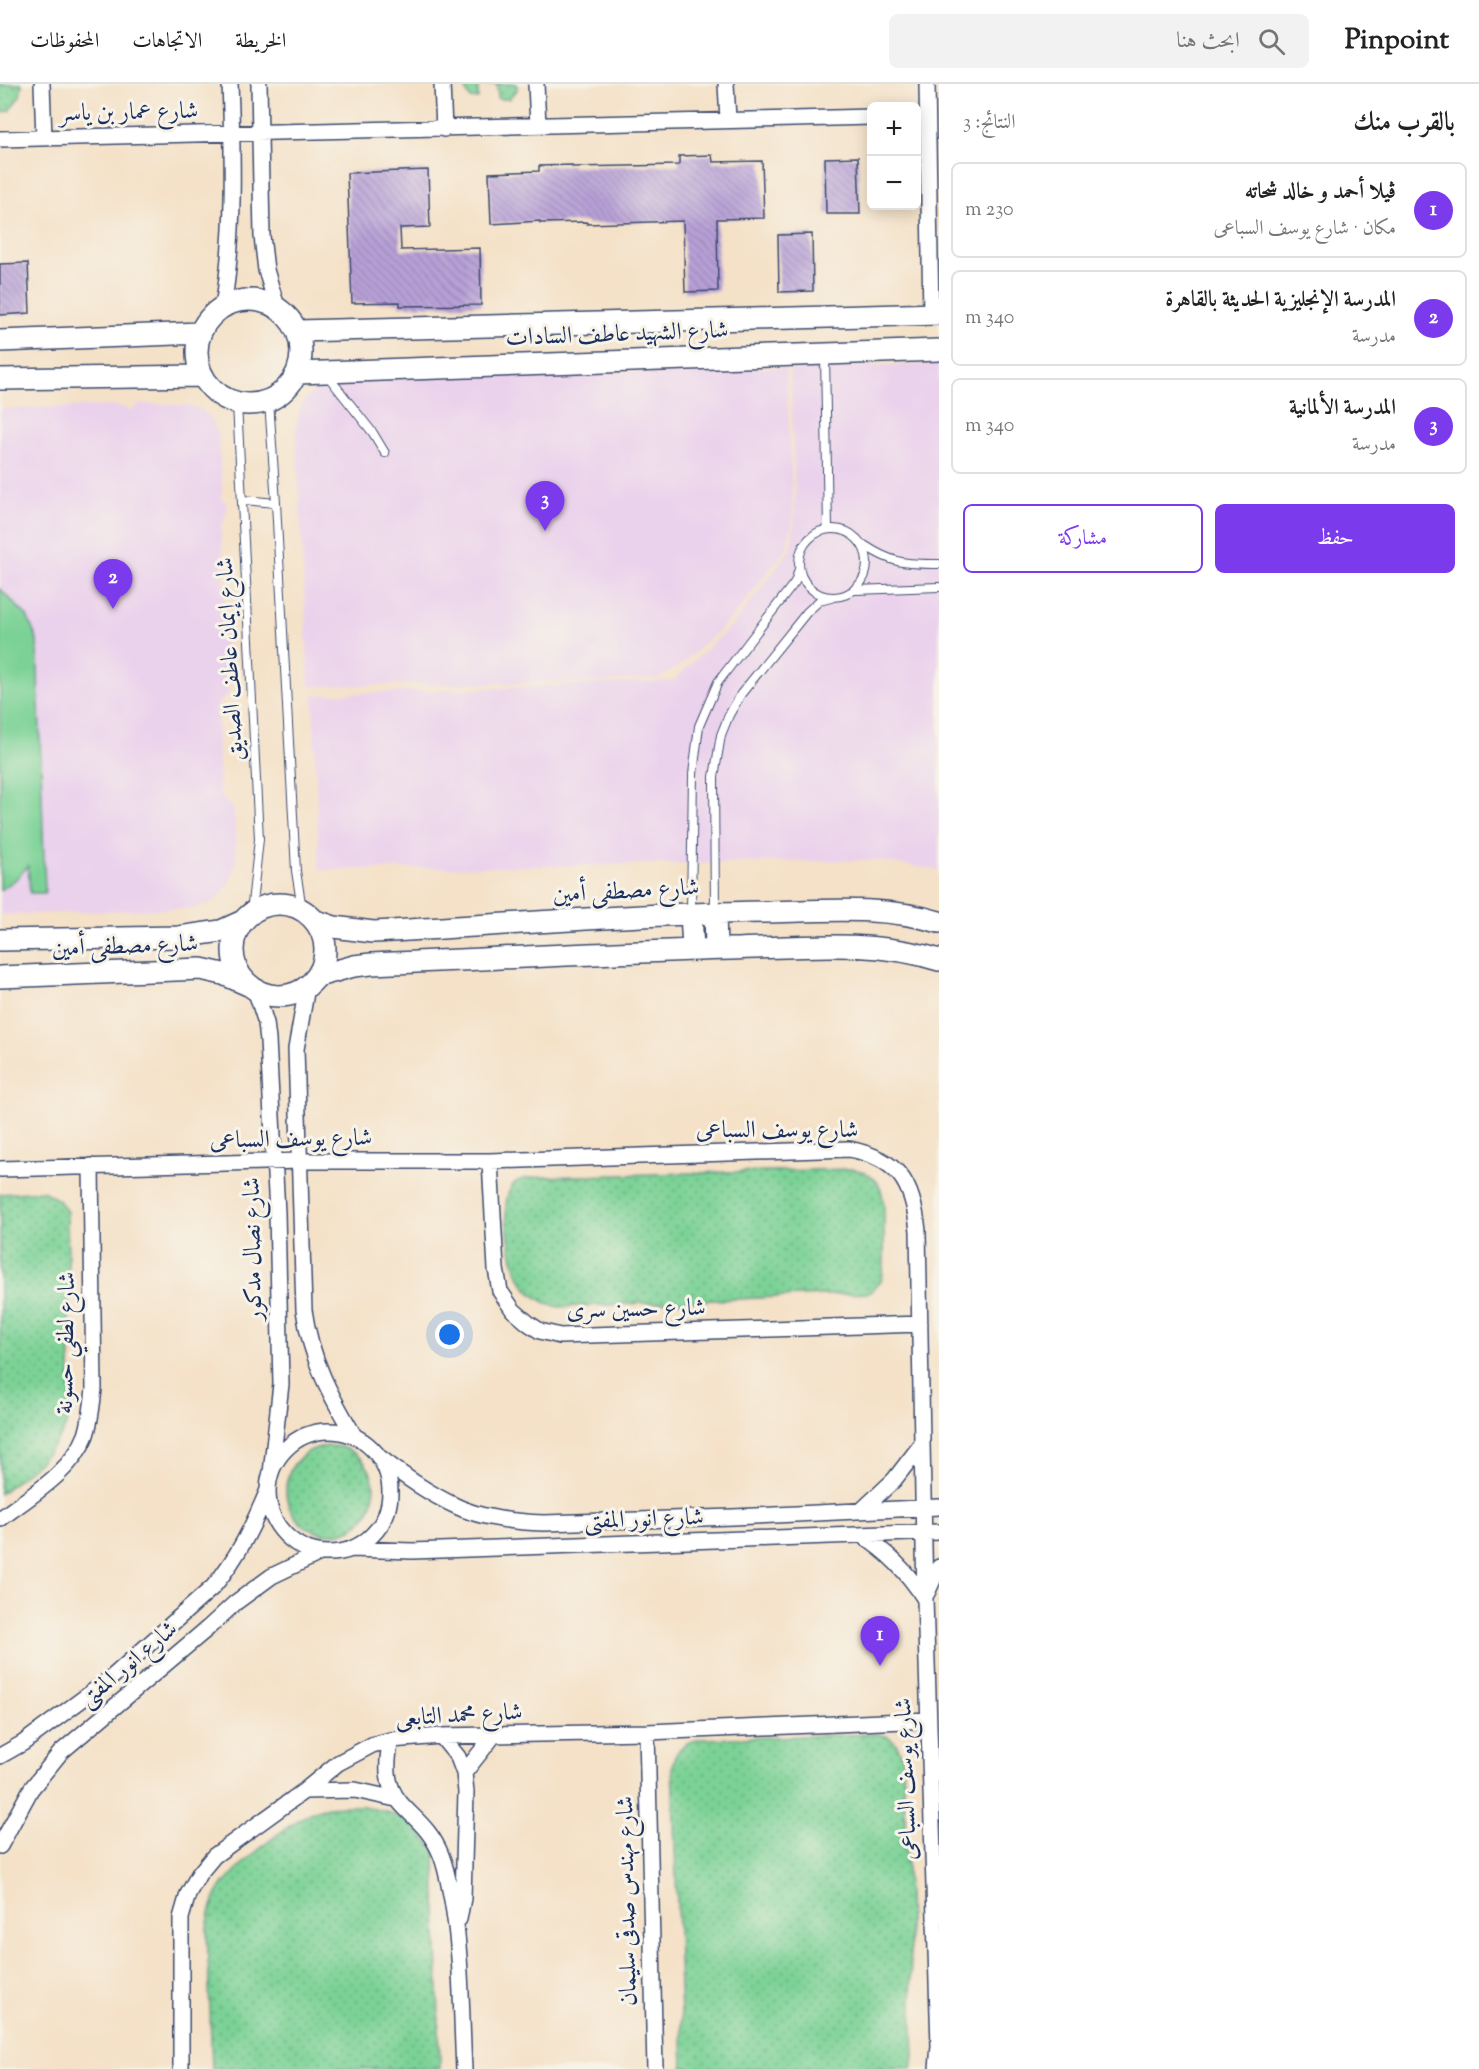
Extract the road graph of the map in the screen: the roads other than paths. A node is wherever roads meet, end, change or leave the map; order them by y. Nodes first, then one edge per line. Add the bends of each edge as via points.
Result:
1 (42, 84) edge
2 (230, 84) edge
3 (259, 84) edge
4 (442, 84) edge
5 (536, 84) edge
6 (726, 84) edge
7 (927, 84) edge
8 (928, 115) edge
9 (867, 117) edge
10 (728, 119) junction
11 (538, 125) junction
12 (444, 129) junction
13 (261, 132) junction
14 (232, 133) junction
15 (44, 138) junction
16 (0, 139) edge
17 (223, 306) junction
18 (277, 307) junction
19 (935, 314) edge
20 (896, 315) junction
21 (298, 331) junction
22 (200, 333) junction
23 (0, 341) edge
24 (935, 350) edge
25 (897, 351) junction
26 (825, 353) junction
27 (323, 371) junction
28 (297, 373) junction
29 (202, 376) junction
30 (0, 379) edge
31 (269, 401) junction
32 (237, 403) junction
33 (385, 453) dead end
34 (243, 500) junction
35 (276, 503) junction
36 (828, 529) junction
37 (862, 544) junction
38 (939, 564) edge
39 (800, 569) junction
40 (939, 587) edge
41 (855, 590) junction
42 (831, 598) junction
43 (715, 912) junction
44 (691, 913) junction
45 (309, 915) junction
46 (247, 917) junction
47 (939, 922) edge
48 (0, 940) edge
49 (693, 949) junction
50 (716, 949) junction
51 (939, 960) edge
52 (0, 977) edge
53 (313, 981) junction
54 (252, 987) junction
55 (300, 1161) junction
56 (490, 1161) junction
57 (275, 1162) junction
58 (90, 1166) junction
59 (0, 1169) edge
60 (920, 1324) junction
61 (356, 1437) junction
62 (921, 1445) junction
63 (379, 1457) junction
64 (272, 1473) junction
65 (268, 1490) junction
66 (939, 1507) edge
67 (923, 1508) junction
68 (862, 1510) junction
69 (0, 1519) edge
70 (931, 1532) edge
71 (861, 1535) junction
72 (351, 1549) junction
73 (320, 1552) junction
74 (939, 1568) edge
75 (925, 1599) junction
76 (928, 1720) junction
77 (647, 1732) junction
78 (494, 1735) junction
79 (441, 1736) junction
80 (391, 1740) junction
81 (0, 1756) edge
82 (464, 1773) junction
83 (304, 1791) junction
84 (396, 1799) junction
85 (0, 1845) edge
86 (457, 1927) junction
87 (181, 2069) edge
88 (464, 2069) edge
89 (655, 2069) edge
90 (938, 2069) edge

1 - 15 street
2 - 14 street
3 - 13 street
4 - 12 street
5 - 11 street
6 - 10 street
7 - 8 street
8 - 19 street
9 - 10 street, شارع عمار بن ياسر
10 - 11 street, شارع عمار بن ياسر
11 - 12 street, شارع عمار بن ياسر
12 - 13 street, شارع عمار بن ياسر
13 - 14 street, شارع عمار بن ياسر
13 - 18 street via 262,236 266,270
14 - 15 street, شارع عمار بن ياسر
14 - 17 street via 231,238
15 - 16 street, شارع عمار بن ياسر
17 - 18 street via 250,299
17 - 22 street
18 - 21 street
19 - 20 street, شارع الشهيد عاطف السادات
19 - 24 street via 924,325 924,339
20 - 21 street, شارع الشهيد عاطف السادات
20 - 25 street via 900,332
21 - 28 street via 302,359
22 - 23 street
22 - 29 street via 197,355
24 - 25 street, شارع الشهيد عاطف السادات
25 - 26 street, شارع الشهيد عاطف السادات
26 - 27 street, شارع الشهيد عاطف السادات
26 - 36 lane
27 - 28 street, شارع الشهيد عاطف السادات
27 - 33 lane
28 - 31 street via 291,385
29 - 30 street
29 - 32 street via 223,398
31 - 32 street
31 - 35 lane
32 - 34 lane, شارع إيمان عاطف الصديق
34 - 35 lane
34 - 46 lane, شارع إيمان عاطف الصديق via 259,839
35 - 45 lane via 295,862
36 - 37 lane via 847,532
36 - 39 lane via 808,540 801,554
37 - 38 lane via 895,562
37 - 41 lane via 868,568
39 - 42 lane via 814,592
39 - 44 lane via 795,582 718,682 699,726 693,774
40 - 41 lane
41 - 42 lane
42 - 43 lane via 819,601 807,612 741,694 721,735 714,777
43 - 44 street, شارع مصطفى أمين
43 - 47 street, شارع مصطفى أمين via 884,912
43 - 50 street
44 - 45 street, شارع مصطفى أمين via 374,932 334,927
44 - 49 street
45 - 46 street via 285,904 267,905
45 - 53 street via 324,939 325,958
46 - 48 street, شارع مصطفى أمين via 221,931 179,937
46 - 54 street via 235,937 233,954 238,971
49 - 50 street
49 - 53 street via 371,964
50 - 51 street via 880,947
52 - 54 street, شارع مصطفى أمين via 201,969
53 - 54 street via 295,994 281,996 267,995
53 - 55 street, شارع نصال مدكور via 296,1049
54 - 57 street, شارع نصال مدكور via 266,1023
55 - 56 street, شارع يوسف السباعى
55 - 57 street, شارع يوسف السباعى
55 - 61 street, شارع نصال مدكور via 308,1333 326,1386
56 - 60 street, شارع حسين سرى via 500,1291 513,1310 540,1331 560,1336
56 - 60 street, شارع يوسف السباعى via 849,1149 871,1153 890,1164 915,1204
57 - 58 street, شارع يوسف السباعى
57 - 64 street, شارع نصال مدكور via 280,1384
58 - 59 street, شارع يوسف السباعى
58 - 69 street, شارع لطفي حسونة via 92,1413 85,1437 72,1458 52,1479
60 - 62 street, شارع يوسف السباعى
61 - 63 street
61 - 64 street via 322,1431 306,1436 279,1457
62 - 67 street, شارع يوسف السباعى
62 - 68 street via 894,1480
63 - 68 street, شارع انور المفتى via 459,1508 514,1521 721,1518
63 - 72 street via 389,1483 387,1510 367,1540
64 - 65 street
65 - 73 street via 272,1512 282,1531 299,1545
65 - 81 street, شارع انور المفتى via 247,1539 213,1587 111,1678
66 - 67 street, شارع انور المفتى
67 - 68 street, شارع انور المفتى
67 - 70 street, شارع يوسف السباعى
70 - 71 street, شارع انور المفتى
70 - 75 street, شارع يوسف السباعى
71 - 72 street, شارع انور المفتى via 412,1551
71 - 75 street via 898,1562
72 - 73 street
73 - 85 street, شارع انور المفتى via 272,1576 235,1603 61,1752 32,1789
74 - 75 street
75 - 76 street, شارع يوسف السباعى
76 - 77 street, شارع محمد التابعى
76 - 90 street, شارع يوسف السباعى
77 - 78 street, شارع محمد التابعى
77 - 89 street, شارع مهندس صدقى سليمان
78 - 79 street, شارع محمد التابعى
78 - 82 street
79 - 80 street, شارع محمد التابعى
79 - 82 street via 458,1757
80 - 83 street, شارع محمد التابعى via 346,1758
80 - 84 street via 387,1773
82 - 86 street via 463,1887
83 - 84 street via 355,1790
83 - 87 street, شارع محمد التابعى via 214,1856 188,1894 181,1926
84 - 86 street via 430,1835 441,1854
86 - 88 street

